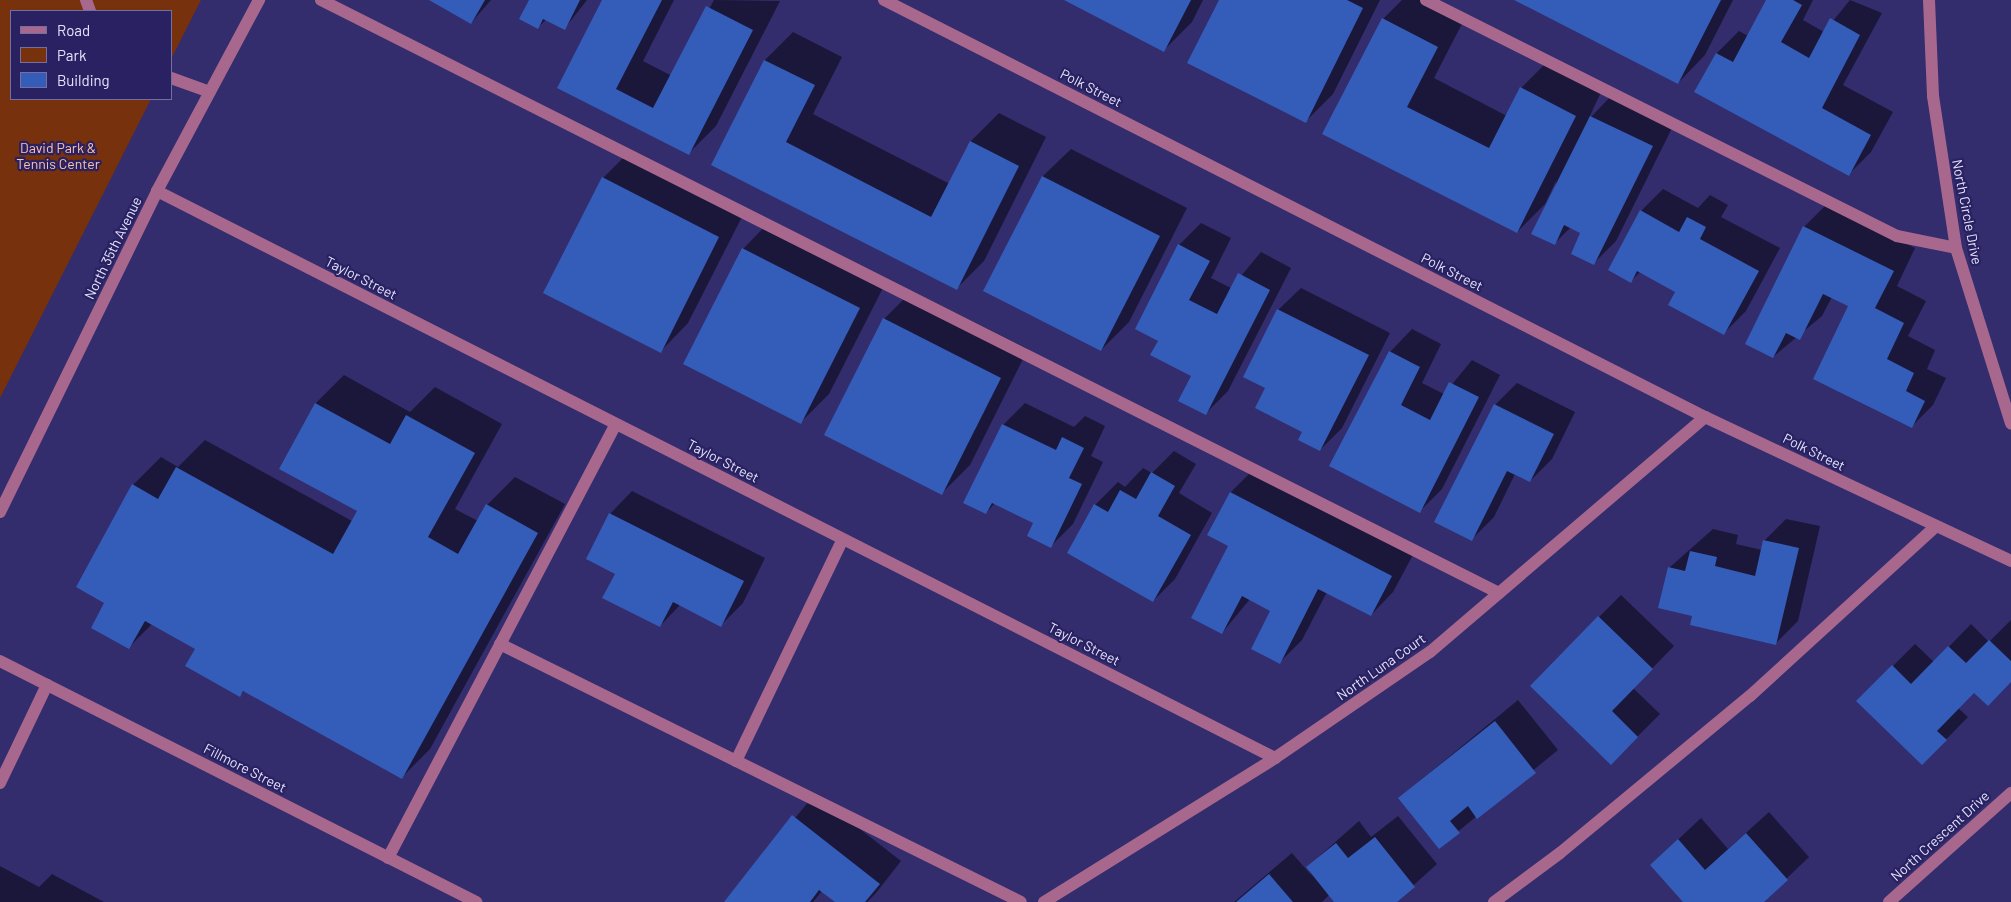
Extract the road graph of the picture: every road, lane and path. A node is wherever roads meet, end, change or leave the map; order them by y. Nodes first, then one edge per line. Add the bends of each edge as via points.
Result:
1 (259, 0) edge
2 (321, 0) edge
3 (884, 0) edge
4 (1426, 0) edge
5 (1929, 0) edge
6 (172, 78) edge
7 (210, 92) junction
8 (157, 191) junction
9 (1956, 248) junction
10 (1705, 417) junction
11 (616, 424) junction
12 (2011, 424) edge
13 (0, 512) edge
14 (1935, 527) junction
15 (843, 539) junction
16 (2011, 561) edge
17 (1499, 593) junction
18 (500, 644) junction
19 (0, 661) edge
20 (47, 685) junction
21 (1275, 758) junction
22 (736, 761) junction
23 (0, 783) edge
24 (2011, 793) edge
25 (388, 858) junction
26 (476, 902) edge
27 (1021, 902) edge
28 (1044, 902) edge
29 (1494, 902) edge
30 (1889, 902) edge

1 - 7 street, North 35th Avenue
2 - 17 street
3 - 10 street, Polk Street
4 - 9 street via 1897,236
5 - 9 street, North Circle Drive via 1933,96
6 - 7 street
7 - 8 street, North 35th Avenue
8 - 11 street, Taylor Street
8 - 13 street, North 35th Avenue
9 - 12 street, North Circle Drive
10 - 14 street, Polk Street
10 - 17 street, North Luna Court
11 - 15 street, Taylor Street
11 - 18 street
14 - 16 street, Polk Street
14 - 29 street via 1750,696
15 - 21 street, Taylor Street
15 - 22 street
17 - 21 street, North Luna Court via 1430,652
18 - 22 street
18 - 25 street
19 - 20 street, Fillmore Street
20 - 23 street
20 - 25 street, Fillmore Street
21 - 28 street, North Luna Court
22 - 27 street
24 - 30 street, North Crescent Drive
25 - 26 street, Fillmore Street

